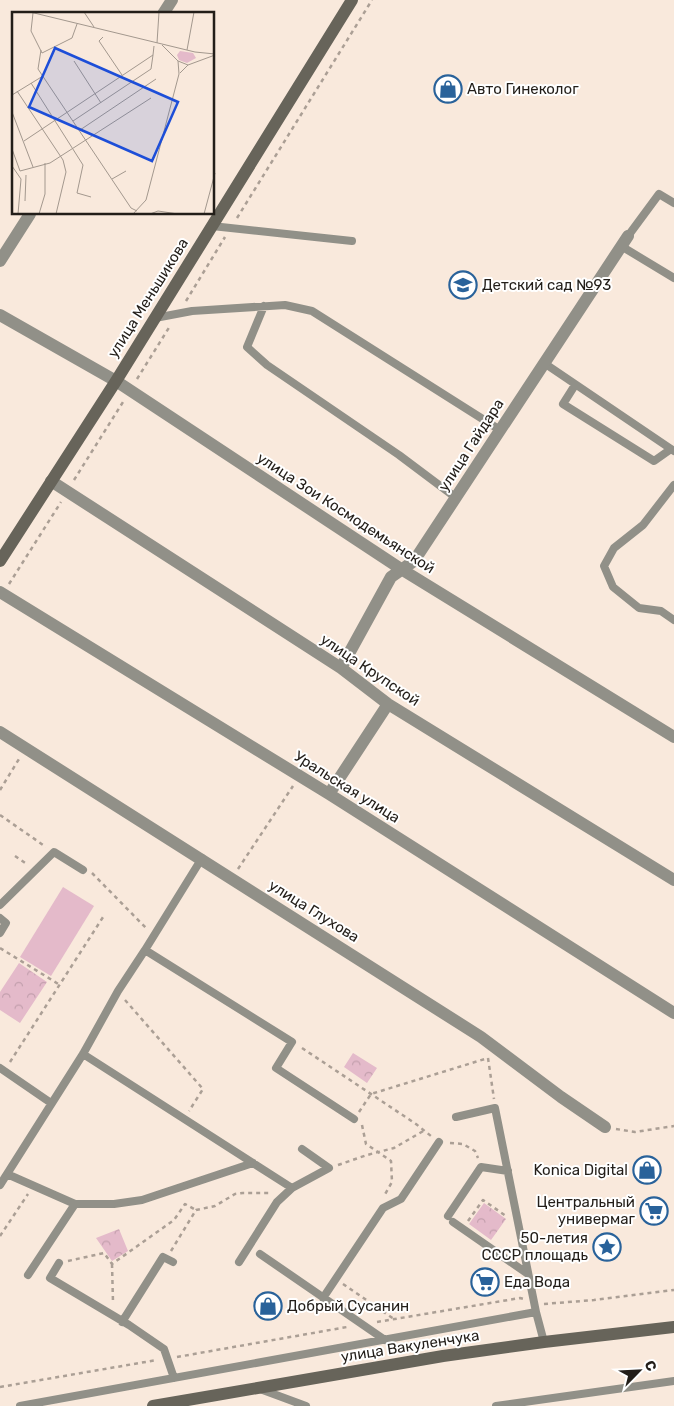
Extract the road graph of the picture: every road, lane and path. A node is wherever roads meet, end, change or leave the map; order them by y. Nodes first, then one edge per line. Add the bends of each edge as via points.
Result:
1 (172, 0) edge
2 (352, 0) edge
3 (372, 0) edge
4 (164, 12) edge
5 (674, 203) edge
6 (29, 215) edge
7 (212, 226) junction
8 (231, 228) junction
9 (352, 241) dead end
10 (625, 241) junction
11 (0, 261) edge
12 (674, 278) edge
13 (264, 306) junction
14 (178, 314) junction
15 (0, 315) edge
16 (155, 318) junction
17 (544, 363) junction
18 (116, 381) junction
19 (134, 384) dead end
20 (576, 385) junction
21 (500, 430) junction
22 (672, 450) edge
23 (51, 481) junction
24 (674, 485) edge
25 (455, 497) junction
26 (0, 561) edge
27 (401, 570) junction
28 (0, 592) edge
29 (674, 620) edge
30 (340, 668) junction
31 (388, 704) junction
32 (0, 732) edge
33 (674, 738) edge
34 (26, 748) junction
35 (299, 776) junction
36 (0, 790) edge
37 (329, 794) junction
38 (0, 815) edge
39 (54, 852) junction
40 (15, 856) dead end
41 (202, 858) junction
42 (35, 870) junction
43 (82, 870) joint
44 (232, 878) junction
45 (674, 880) edge
46 (0, 905) edge
47 (105, 914) dead end
48 (0, 918) edge
49 (0, 933) edge
50 (154, 936) junction
51 (0, 948) edge
52 (145, 950) junction
53 (60, 985) junction
54 (118, 991) junction
55 (674, 1013) edge
56 (292, 1042) junction
57 (83, 1054) junction
58 (488, 1058) dead end
59 (2, 1069) edge
60 (490, 1069) dead end
61 (493, 1091) dead end
62 (371, 1094) junction
63 (51, 1103) junction
64 (456, 1117) dead end
65 (185, 1118) junction
66 (354, 1118) junction
67 (674, 1126) edge
68 (605, 1127) joint
69 (425, 1130) junction
70 (439, 1142) junction
71 (302, 1150) dead end
72 (377, 1152) junction
73 (253, 1162) junction
74 (481, 1167) junction
75 (329, 1168) junction
76 (508, 1171) junction
77 (7, 1174) junction
78 (0, 1184) edge
79 (34, 1185) junction
80 (292, 1188) junction
81 (286, 1194) junction
82 (384, 1194) dead end
83 (75, 1204) junction
84 (196, 1210) junction
85 (519, 1224) junction
86 (463, 1229) junction
87 (0, 1236) edge
88 (260, 1254) dead end
89 (170, 1260) joint
90 (239, 1262) dead end
91 (59, 1263) joint
92 (112, 1264) junction
93 (528, 1274) junction
94 (28, 1275) dead end
95 (336, 1279) junction
96 (674, 1290) edge
97 (113, 1296) dead end
98 (323, 1298) junction
99 (527, 1300) dead end
100 (542, 1304) dead end
101 (536, 1312) junction
102 (395, 1319) junction
103 (122, 1322) junction
104 (362, 1325) junction
105 (674, 1327) edge
106 (384, 1340) junction
107 (544, 1342) junction
108 (167, 1359) junction
109 (174, 1378) junction
110 (674, 1380) edge
111 (0, 1387) edge
112 (256, 1387) junction
113 (196, 1402) edge
114 (20, 1406) edge
115 (153, 1406) edge
116 (306, 1406) edge
117 (496, 1406) edge

1 - 4 street
2 - 7 street, улица Меньшикова
3 - 8 path
5 - 10 lane via 660,194
6 - 11 street
7 - 8 lane
7 - 16 street, улица Меньшикова
8 - 9 lane
8 - 14 path
10 - 12 lane
10 - 17 street, улица Гайдара
13 - 14 lane
13 - 21 lane via 285,305 312,311
13 - 25 lane via 247,347 267,365
14 - 16 lane
14 - 19 path
15 - 18 street, улица Зои Космодемьянской
16 - 18 street, улица Меньшикова
17 - 20 lane
17 - 21 street, улица Гайдара
18 - 23 street, улица Меньшикова
18 - 27 street, улица Зои Космодемьянской
20 - 22 lane
20 - 22 lane via 563,404 654,461
21 - 25 street, улица Гайдара
23 - 26 street, улица Меньшикова
23 - 30 street, улица Крупской
24 - 29 lane via 643,525 614,548 604,566 613,587 639,608 661,611
25 - 27 street, улица Гайдара via 414,561
27 - 30 street, улица Гайдара via 391,577
27 - 33 street, улица Зои Космодемьянской
28 - 35 street, Уральская улица
30 - 31 street, улица Крупской
31 - 37 street
31 - 45 street, улица Крупской
32 - 34 street, улица Глухова
34 - 36 path
34 - 41 street, улица Глухова
35 - 37 street, Уральская улица
35 - 44 path
37 - 55 street, Уральская улица
38 - 39 path
39 - 42 lane
39 - 43 lane
40 - 42 path
41 - 44 street, улица Глухова
41 - 50 lane
42 - 46 lane
43 - 50 path via 89,870
44 - 68 street, улица Глухова via 481,1037
47 - 53 path
48 - 49 lane via 6,923
50 - 52 lane
51 - 53 path
52 - 54 lane
52 - 56 lane
53 - 59 path
54 - 57 lane
54 - 65 path via 203,1089
56 - 62 path
56 - 66 lane via 276,1068
57 - 63 lane
57 - 65 lane
58 - 62 path
59 - 63 lane
60 - 61 path
62 - 66 path
62 - 69 path
63 - 77 lane
64 - 76 lane via 495,1108
65 - 73 lane
66 - 72 path via 361,1124 366,1144
67 - 68 path via 635,1132
69 - 70 path
69 - 72 path via 394,1148
70 - 74 path via 463,1144 475,1151
70 - 95 lane via 401,1199 383,1208
71 - 75 lane
72 - 75 path
72 - 82 path via 391,1162 392,1182
73 - 80 lane
73 - 83 lane via 142,1200
74 - 76 lane
74 - 86 lane via 450,1219
75 - 80 lane
76 - 85 lane
77 - 78 lane
77 - 79 lane
79 - 83 lane
79 - 87 path
80 - 81 lane
81 - 84 path via 235,1194 215,1206
81 - 90 lane via 277,1202
83 - 94 lane
84 - 89 path
84 - 92 path via 186,1204 174,1220
85 - 86 path via 483,1200
85 - 93 lane
86 - 93 lane
88 - 98 lane
89 - 103 lane via 163,1257
91 - 92 path via 104,1253
91 - 103 lane via 50,1278
92 - 97 path
93 - 101 lane
95 - 98 lane
95 - 102 path
96 - 100 path
98 - 104 lane
99 - 102 path via 520,1298
101 - 106 lane
101 - 107 lane
102 - 104 path
103 - 108 lane via 164,1348
104 - 106 lane
104 - 108 path
105 - 107 street, улица Вакуленчука
106 - 109 lane
107 - 112 street, улица Вакуленчука
108 - 109 lane
108 - 111 path
109 - 114 lane
110 - 117 lane
112 - 113 street, улица Вакуленчука
112 - 116 lane
113 - 115 street, улица Вакуленчука

